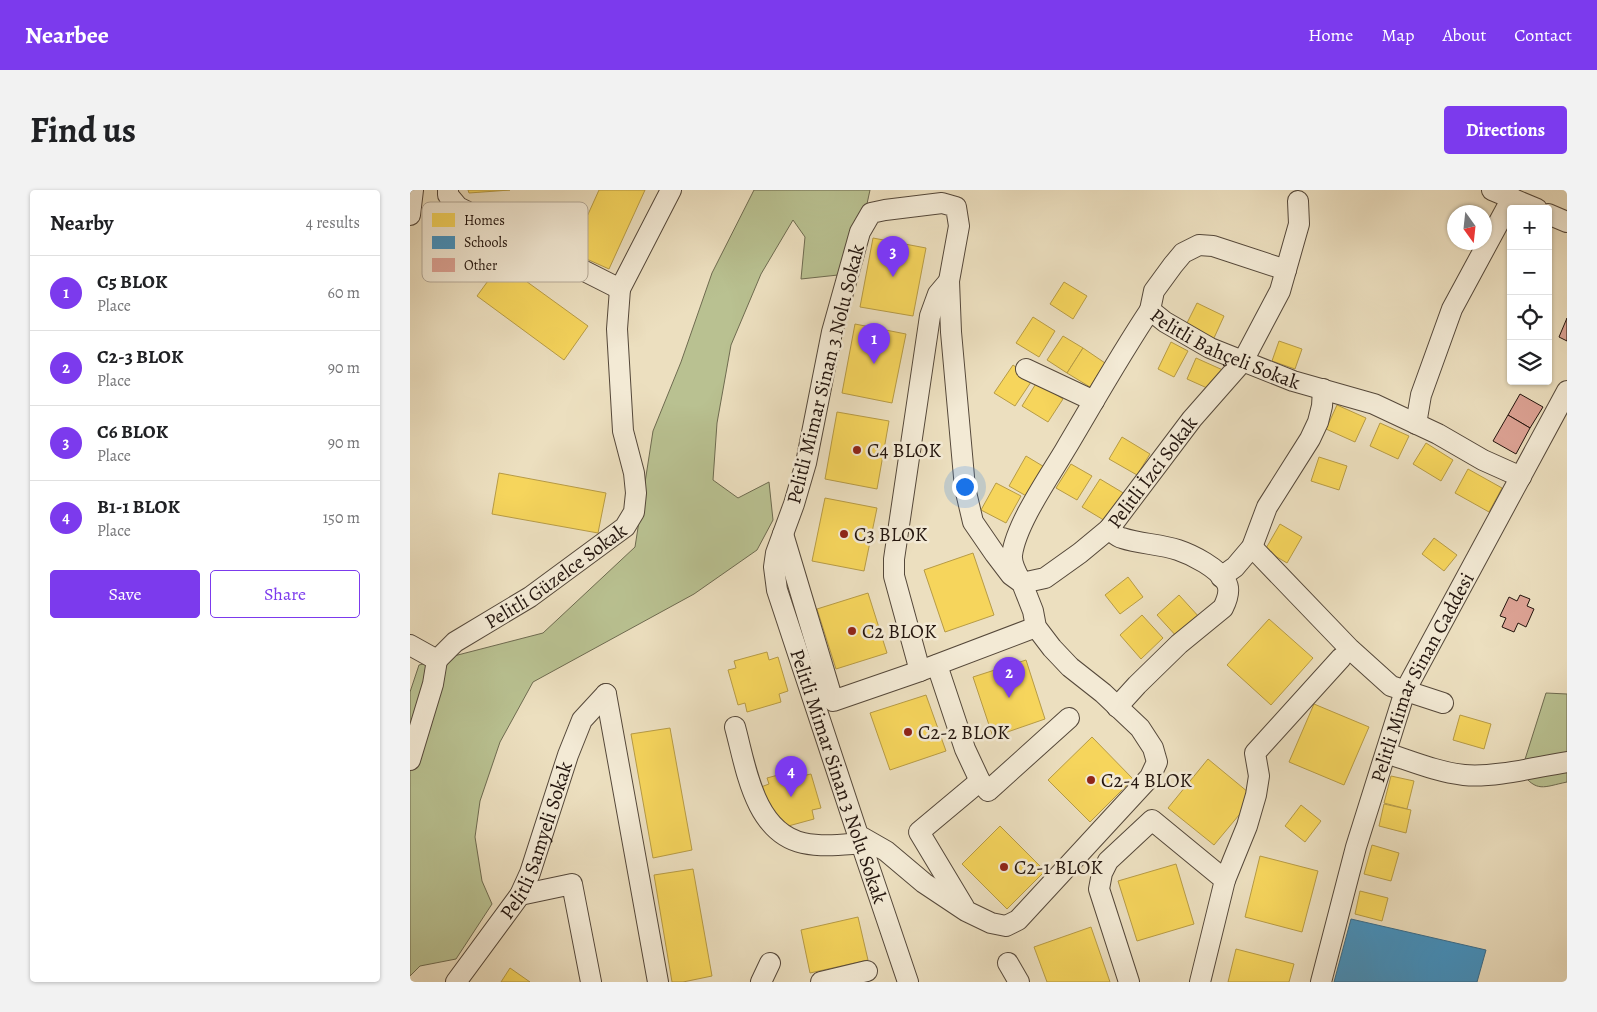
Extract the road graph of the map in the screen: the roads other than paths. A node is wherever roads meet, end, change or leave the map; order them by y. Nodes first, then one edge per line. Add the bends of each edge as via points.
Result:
1 (413, 190) edge
2 (448, 190) edge
3 (671, 190) edge
4 (1492, 190) edge
5 (1512, 198) junction
6 (1298, 201) dead end
7 (454, 202) edge
8 (1528, 205) edge
9 (410, 215) edge
10 (1552, 216) edge
11 (1567, 222) edge
12 (1286, 270) junction
13 (588, 273) edge
14 (949, 280) junction
15 (620, 289) junction
16 (1150, 310) junction
17 (1243, 361) junction
18 (1026, 369) dead end
19 (1323, 390) junction
20 (1567, 391) edge
21 (1094, 401) junction
22 (1416, 424) junction
23 (1521, 477) junction
24 (1109, 529) junction
25 (783, 534) junction
26 (1252, 547) junction
27 (1221, 577) junction
28 (1022, 583) junction
29 (1036, 627) junction
30 (410, 645) edge
31 (1341, 658) dead end
32 (437, 660) junction
33 (929, 668) junction
34 (1405, 691) junction
35 (1443, 704) dead end
36 (1117, 707) junction
37 (1069, 718) dead end
38 (735, 727) dead end
39 (1386, 753) junction
40 (410, 760) edge
41 (1567, 762) edge
42 (980, 781) junction
43 (859, 839) junction
44 (1225, 880) junction
45 (520, 895) junction
46 (966, 911) junction
47 (770, 963) dead end
48 (1008, 963) dead end
49 (867, 971) dead end
50 (456, 982) edge
51 (591, 982) edge
52 (658, 982) edge
53 (761, 982) edge
54 (821, 982) edge
55 (908, 982) edge
56 (1019, 982) edge
57 (1129, 982) edge
58 (1200, 982) edge
59 (1321, 982) edge

1 - 9 street
2 - 7 street
3 - 15 street, Pelitli Güzelce Sokak
4 - 5 street
5 - 8 street
5 - 22 street via 1452,309 1421,395
6 - 12 street, Pelitli İzci Sokak via 1299,224
10 - 11 street
12 - 16 street via 1213,246 1199,245 1183,253 1174,264 1154,291
12 - 17 street, Pelitli İzci Sokak via 1280,292
13 - 15 street
14 - 25 street, Pelitli Mimar Sinan 3 Nolu Sokak via 959,226 956,207 942,203 871,214 860,232 832,332 806,463
14 - 28 street, Pelitli Mimar Sinan 3 Nolu Sokak via 965,488 973,522 994,554
14 - 33 street via 938,294 930,316 894,559 894,576
15 - 32 street, Pelitli Güzelce Sokak via 617,329 623,432 634,473 634,512 625,527 530,597 455,642
16 - 17 street, Pelitli Bahçeli Sokak via 1164,322 1210,348
16 - 21 street, Pelitli Bahçeli Sokak
17 - 19 street, Pelitli Bahçeli Sokak
17 - 24 street, Pelitli İzci Sokak via 1192,419
18 - 21 street
19 - 22 street, Pelitli Bahçeli Sokak via 1374,404
19 - 26 street via 1318,422 1267,506
20 - 23 street, Pelitli Mimar Sinan Caddesi
21 - 28 street, Pelitli Bahçeli Sokak via 1020,530 1012,557
22 - 23 street, Pelitli Bahçeli Sokak
23 - 34 street, Pelitli Mimar Sinan Caddesi
24 - 27 street, Pelitli İzci Sokak via 1120,538 1178,550
24 - 28 street via 1045,578
25 - 33 street via 833,701
25 - 43 street, Pelitli Mimar Sinan 3 Nolu Sokak via 774,567 777,590
26 - 27 street via 1235,567
26 - 34 street via 1350,648 1391,686
27 - 36 street via 1228,591 1223,608 1179,644
28 - 29 street, Pelitli Mimar Sinan 3 Nolu Sokak
29 - 33 street
29 - 36 street via 1070,667
30 - 32 street
31 - 44 street via 1255,753 1259,776 1256,795
32 - 40 street via 434,684
33 - 42 street
34 - 35 street
34 - 39 street, Pelitli Mimar Sinan Caddesi
36 - 46 street via 1140,728 1154,748 1157,762 1150,777 1018,920 1006,926
37 - 42 street via 988,791
38 - 43 street via 754,797 766,818 781,833 802,843 834,846
39 - 41 street via 1463,775
39 - 59 street, Pelitli Mimar Sinan Caddesi via 1356,847
42 - 46 street via 919,832
43 - 46 street via 886,851 924,883
43 - 55 street, Pelitli Mimar Sinan 3 Nolu Sokak
44 - 57 street via 1152,820 1108,861 1100,889
44 - 58 street
45 - 50 street, Pelitli Samyeli Sokak
45 - 51 street via 572,884
45 - 52 street, Pelitli Samyeli Sokak via 582,720 606,694
47 - 53 street
48 - 56 street
49 - 54 street

